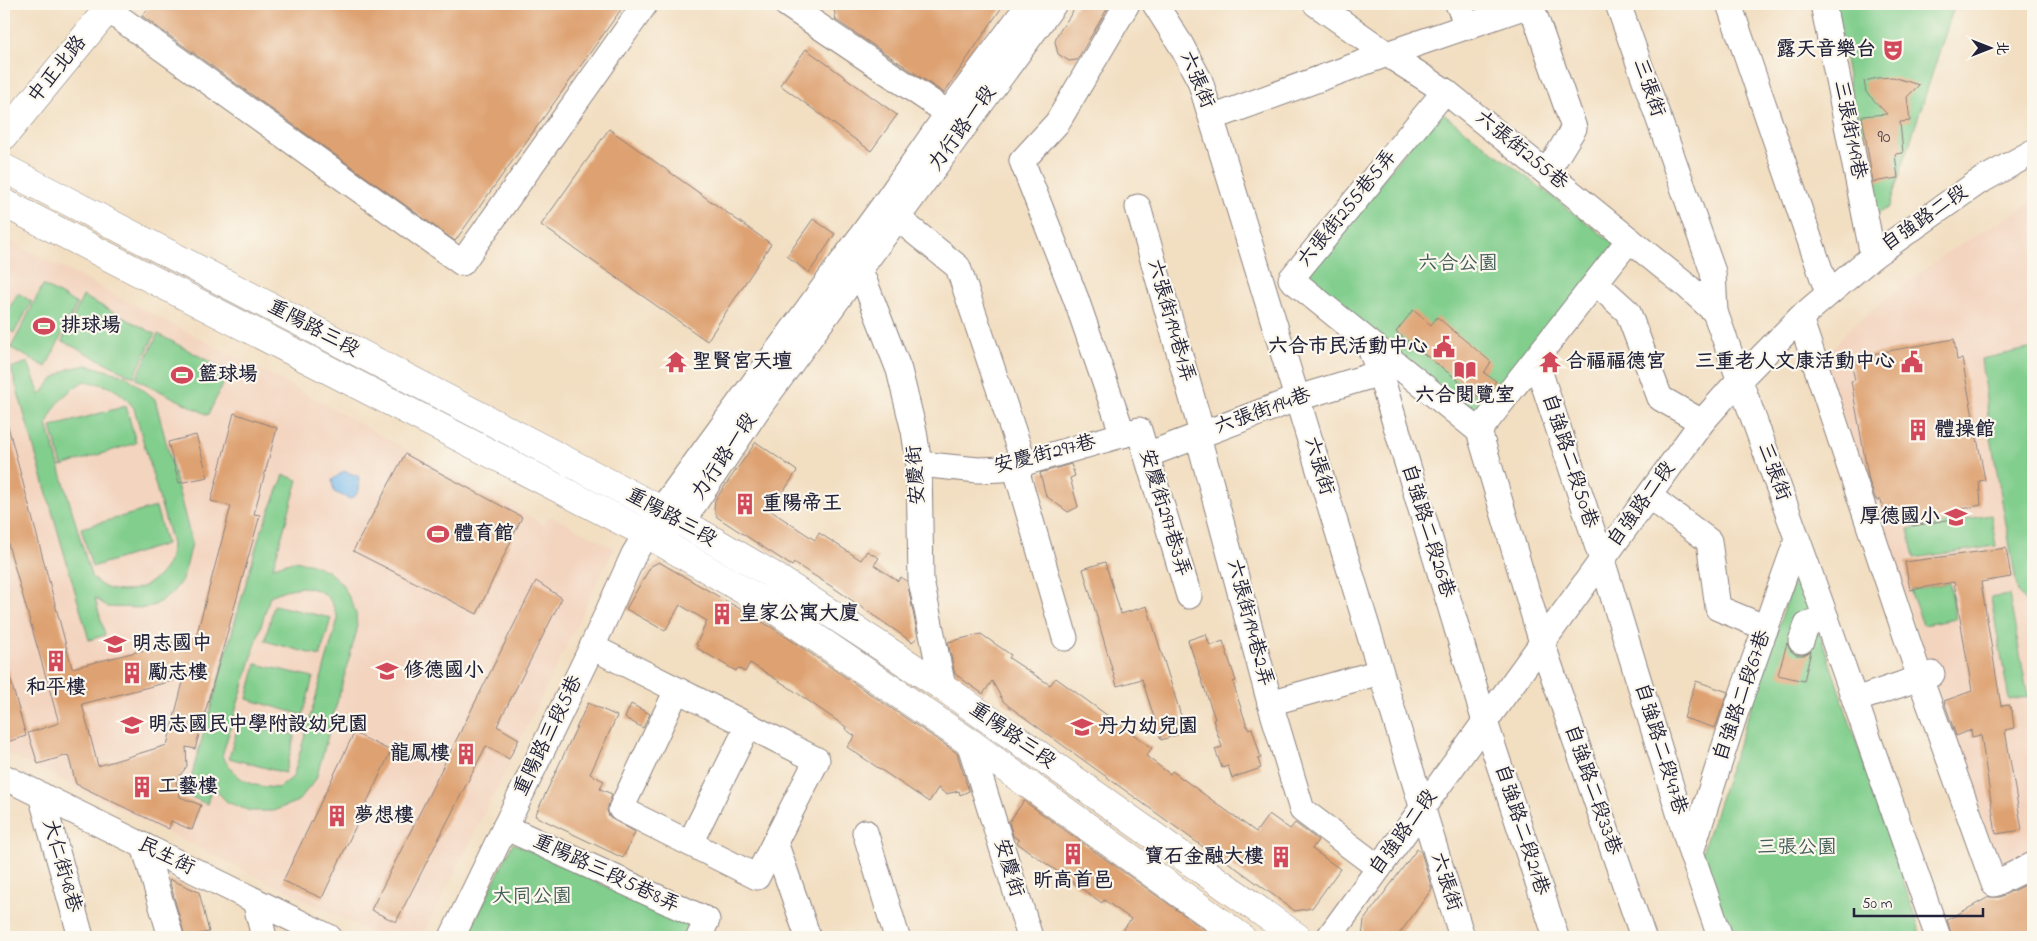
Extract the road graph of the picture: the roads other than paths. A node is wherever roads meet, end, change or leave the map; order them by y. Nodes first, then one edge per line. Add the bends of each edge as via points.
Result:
1 (645, 4) edge
2 (786, 4) edge
3 (1029, 4) edge
4 (1054, 4) edge
5 (1127, 4) edge
6 (1155, 4) edge
7 (1316, 4) edge
8 (1458, 4) edge
9 (1618, 4) edge
10 (1729, 4) edge
11 (1823, 4) edge
12 (1526, 5) edge
13 (110, 6) edge
14 (1468, 26) junction
15 (1387, 54) junction
16 (1445, 91) junction
17 (948, 113) junction
18 (1212, 118) junction
19 (4, 136) edge
20 (2033, 152) edge
21 (4, 168) edge
22 (1547, 172) junction
23 (4, 202) edge
24 (1138, 207) dead end
25 (890, 212) junction
26 (1630, 240) junction
27 (1873, 256) junction
28 (860, 270) junction
29 (1596, 282) junction
30 (1828, 293) junction
31 (1715, 312) junction
32 (1800, 318) junction
33 (1367, 341) junction
34 (1536, 361) junction
35 (1380, 373) junction
36 (1740, 379) junction
37 (1298, 398) junction
38 (1702, 422) junction
39 (1479, 431) junction
40 (1131, 432) junction
41 (1198, 436) junction
42 (1147, 455) junction
43 (1024, 463) junction
44 (919, 464) junction
45 (1648, 496) junction
46 (671, 516) junction
47 (646, 534) junction
48 (1797, 540) junction
49 (1602, 560) junction
50 (1189, 596) dead end
51 (1826, 618) junction
52 (1766, 628) junction
53 (1065, 638) dead end
54 (1801, 640) dead end
55 (1542, 643) junction
56 (592, 647) junction
57 (1380, 672) junction
58 (1926, 676) junction
59 (943, 687) junction
60 (677, 690) junction
61 (1855, 700) junction
62 (1270, 702) junction
63 (1485, 722) junction
64 (748, 726) junction
65 (969, 742) junction
66 (4, 777) edge
67 (41, 795) junction
68 (1422, 809) junction
69 (505, 827) junction
70 (865, 832) dead end
71 (775, 842) junction
72 (690, 843) junction
73 (144, 846) junction
74 (1691, 852) junction
75 (2033, 865) edge
76 (1379, 868) junction
77 (255, 901) junction
78 (703, 929) edge
79 (81, 937) edge
80 (171, 937) edge
81 (264, 937) edge
82 (329, 937) edge
83 (452, 937) edge
84 (808, 937) edge
85 (897, 937) edge
86 (1030, 937) edge
87 (1241, 937) edge
88 (1297, 937) edge
89 (1329, 937) edge
90 (1462, 937) edge
91 (1556, 937) edge
92 (1643, 937) edge
93 (1720, 937) edge
94 (1938, 937) edge

1 - 13 street via 462,263
2 - 17 street
3 - 17 street, 力行路一段
4 - 25 street, 力行路一段
5 - 40 street, 安慶街297巷3弄 via 1057,123 1022,161
6 - 18 street, 六張街 via 1182,45 1200,81
7 - 15 street, 六張街255巷
8 - 14 street
9 - 31 street, 三張街 via 1713,272
10 - 30 street
11 - 27 street, 三張街149巷
12 - 14 street
12 - 22 street via 1535,16 1574,128
13 - 19 main road, 中正北路
14 - 15 street
15 - 16 street, 六張街255巷
15 - 18 street
16 - 22 street, 六張街255巷
16 - 33 street, 六張街255巷5弄 via 1291,279
17 - 25 street, 力行路一段
18 - 37 street, 六張街
20 - 27 street, 自強路二段 via 1977,183
21 - 46 main road, 重陽路三段
22 - 26 street, 六張街255巷
23 - 47 main road, 重陽路三段
24 - 41 street, 六張街194巷1弄 via 1200,426
25 - 28 street, 力行路一段
25 - 43 street via 958,267
25 - 46 street, 力行路一段
26 - 29 street
26 - 31 street, 六張街255巷
27 - 30 street, 自強路二段
28 - 44 street, 安慶街 via 899,370
28 - 46 street, 力行路一段 via 762,403
29 - 34 street
29 - 38 street via 1628,312 1660,398
30 - 32 street, 自強路二段
31 - 36 street, 三張街
32 - 36 street, 自強路二段
32 - 58 street
33 - 35 street, 自強路二段26巷
33 - 39 street, 六張街255巷5弄
34 - 39 street
34 - 49 street, 自強路二段50巷
35 - 37 street, 六張街194巷
35 - 63 street, 自強路二段26巷
36 - 38 street, 自強路二段
36 - 48 street, 三張街
37 - 41 street, 六張街194巷
37 - 57 street, 六張街
38 - 45 street, 自強路二段
39 - 55 street, 自強路二段33巷
40 - 42 street, 安慶街297巷3弄
40 - 43 street, 安慶街297巷
41 - 42 street, 六張街194巷
41 - 62 street, 六張街194巷2弄
42 - 50 street, 安慶街297巷3弄
43 - 44 street, 安慶街297巷 via 1003,469 978,470
43 - 53 street via 1017,473
44 - 59 street, 安慶街 via 921,581
45 - 49 street, 自強路二段
45 - 52 street via 1709,541 1718,608
46 - 47 street, 力行路一段
46 - 59 main road, 重陽路三段 via 769,573
47 - 56 street, 重陽路三段5巷
47 - 65 main road, 重陽路三段 via 762,601
48 - 51 street, 三張街
48 - 52 street, 自強路二段67巷
49 - 55 street, 自強路二段
49 - 74 street, 自強路二段47巷
51 - 54 street via 1807,625
51 - 61 street, 三張街
52 - 74 street, 自強路二段67巷
55 - 63 street, 自強路二段
55 - 92 street, 自強路二段33巷
56 - 60 street
56 - 69 street, 重陽路三段5巷
57 - 62 street
57 - 68 street, 六張街
58 - 61 street
58 - 75 street via 1994,884
59 - 88 main road, 重陽路三段
60 - 64 street
60 - 72 street via 621,809
61 - 94 street, 三張街
62 - 76 street, 六張街194巷2弄 via 1302,810
63 - 68 street, 自強路二段
63 - 91 street, 自強路二段21巷
64 - 71 street via 818,760
64 - 72 street
65 - 86 street, 安慶街
65 - 87 main road, 重陽路三段
66 - 67 street, 民生街
67 - 73 street, 民生街
67 - 79 street, 大仁街48巷
68 - 76 street, 自強路二段
68 - 90 street, 六張街
69 - 78 street, 重陽路三段5巷8弄
69 - 83 street, 重陽路三段5巷
70 - 85 street
71 - 72 street via 757,877
71 - 84 street
73 - 77 street, 民生街
73 - 80 street
74 - 93 street, 自強路二段47巷
76 - 89 street, 自強路二段
77 - 81 street
77 - 82 street, 民生街

